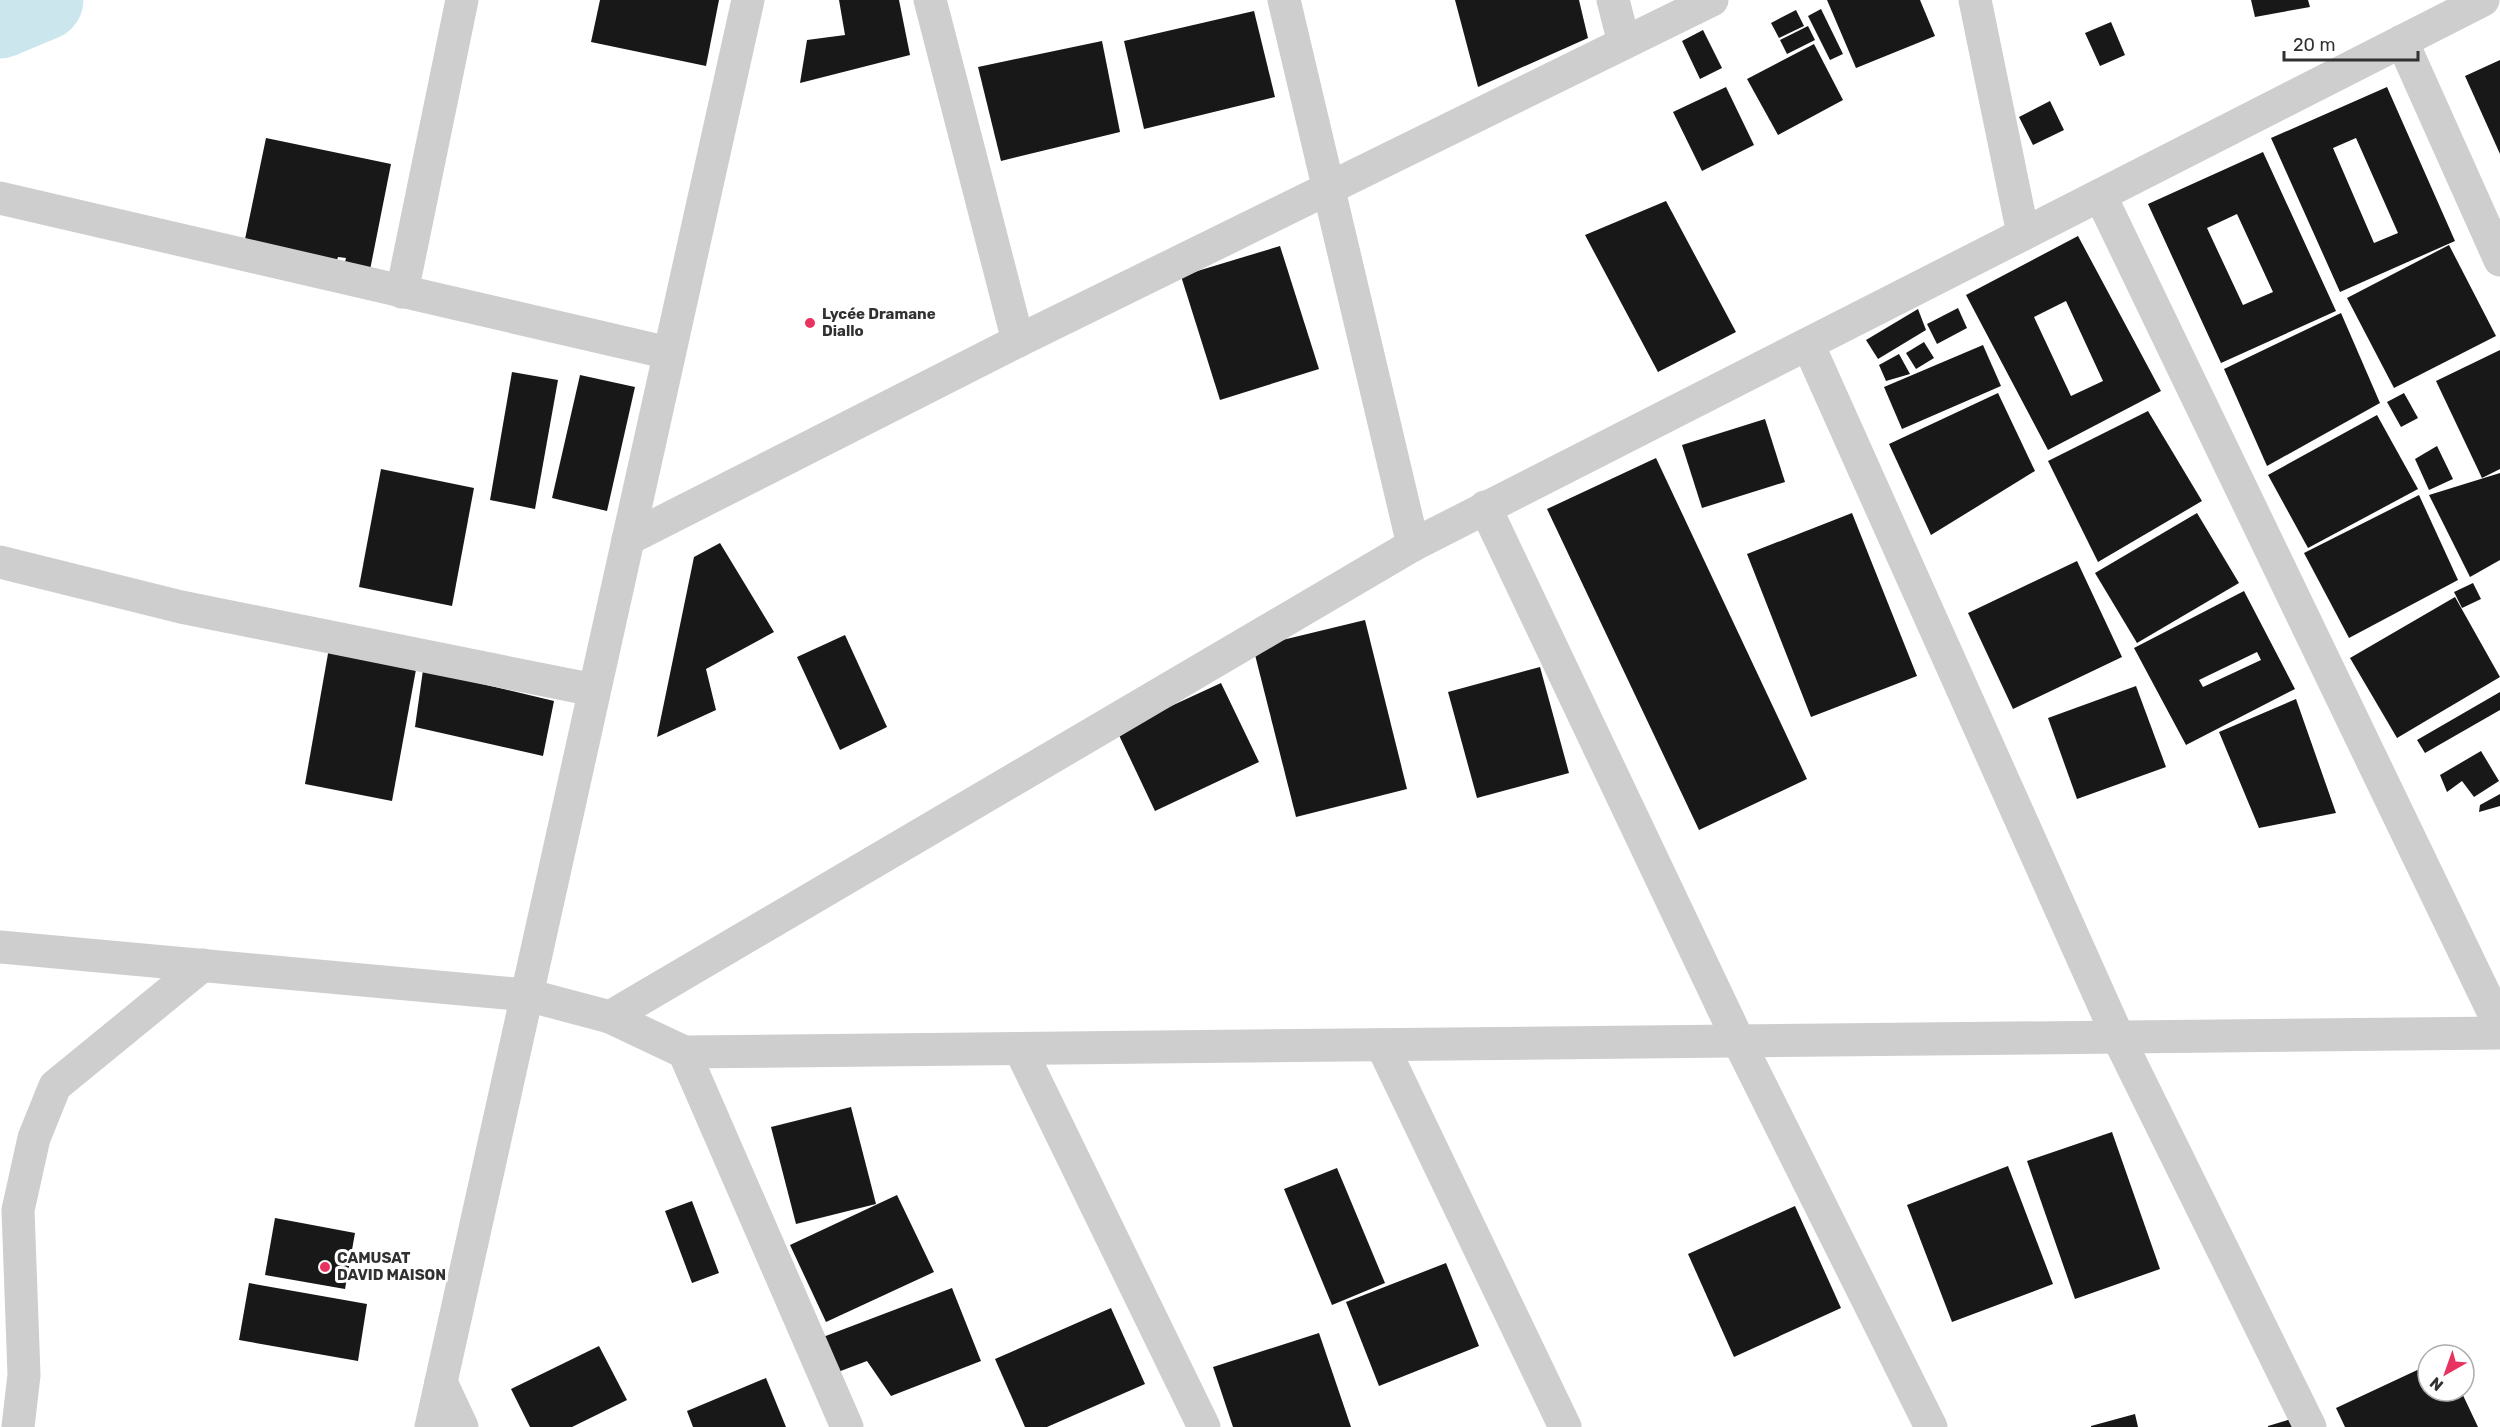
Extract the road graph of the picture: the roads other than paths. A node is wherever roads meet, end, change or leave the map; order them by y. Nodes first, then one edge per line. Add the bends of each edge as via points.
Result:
1 (462, 0) edge
2 (748, 0) edge
3 (930, 0) edge
4 (1284, 0) edge
5 (1613, 0) edge
6 (1712, 0) edge
7 (1975, 0) edge
8 (2483, 0) edge
9 (2402, 41) junction
10 (1624, 43) junction
11 (1329, 188) junction
12 (2100, 195) junction
13 (0, 198) edge
14 (2023, 234) junction
15 (2500, 260) edge
16 (402, 292) junction
17 (1018, 341) junction
18 (1808, 344) junction
19 (669, 353) junction
20 (1485, 507) junction
21 (628, 539) junction
22 (1413, 544) junction
23 (0, 562) edge
24 (594, 690) junction
25 (0, 946) edge
26 (203, 965) junction
27 (527, 995) junction
28 (610, 1017) junction
29 (2500, 1026) edge
30 (2500, 1033) edge
31 (2118, 1037) junction
32 (1739, 1042) junction
33 (1382, 1045) junction
34 (1020, 1049) junction
35 (684, 1052) junction
36 (441, 1382) junction
37 (18, 1427) edge
38 (431, 1427) edge
39 (462, 1427) edge
40 (847, 1427) edge
41 (1204, 1427) edge
42 (1565, 1427) edge
43 (1931, 1427) edge
44 (2310, 1427) edge

1 - 16 street
2 - 19 street
3 - 17 street
4 - 11 street
5 - 10 street
6 - 10 street
7 - 14 street
8 - 9 street
9 - 12 street
9 - 15 street
10 - 11 street
11 - 17 street
11 - 22 street
12 - 14 street
12 - 29 street
13 - 16 street
14 - 18 street
16 - 19 street
17 - 21 street
18 - 20 street
18 - 31 street
19 - 21 street
20 - 22 street
20 - 32 street
21 - 24 street
22 - 28 street
23 - 24 street via 181,607
24 - 27 street
25 - 26 street
26 - 27 street
26 - 37 street via 55,1086 38,1128 18,1210 24,1375
27 - 28 street
27 - 36 street
28 - 35 street
30 - 31 street
31 - 32 street
31 - 44 street
32 - 33 street
32 - 43 street
33 - 34 street
33 - 42 street
34 - 35 street
34 - 41 street
35 - 40 street
36 - 38 street
36 - 39 street

